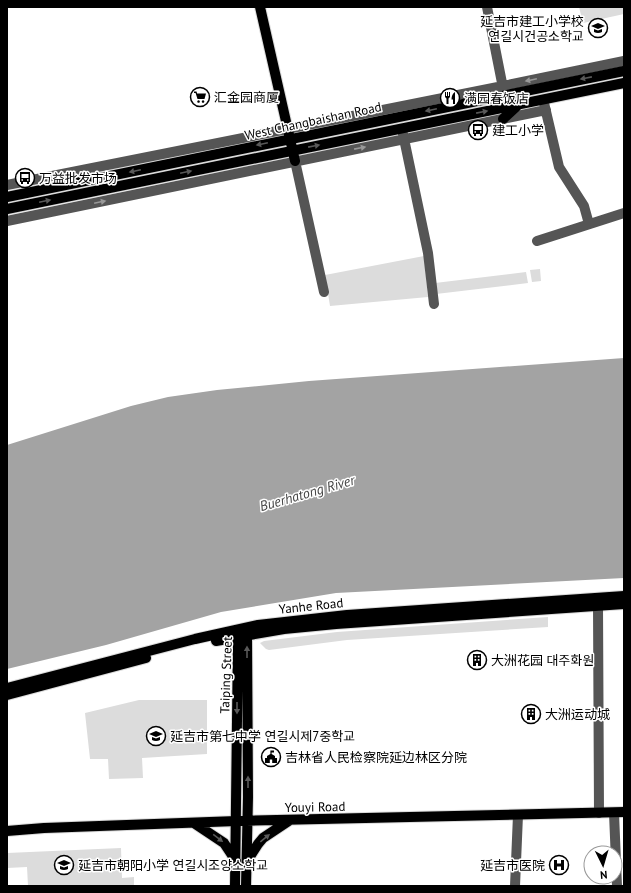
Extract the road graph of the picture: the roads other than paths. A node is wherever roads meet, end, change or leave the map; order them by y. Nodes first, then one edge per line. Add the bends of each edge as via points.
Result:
1 (260, 7) edge
2 (487, 7) edge
3 (624, 61) edge
4 (624, 71) edge
5 (624, 83) edge
6 (504, 91) junction
7 (543, 100) junction
8 (519, 105) junction
9 (546, 110) junction
10 (503, 119) junction
11 (402, 128) junction
12 (286, 129) junction
13 (289, 139) junction
14 (404, 139) junction
15 (292, 150) junction
16 (295, 161) junction
17 (7, 185) edge
18 (7, 197) edge
19 (7, 208) edge
20 (624, 213) edge
21 (7, 221) edge
22 (589, 224) junction
23 (537, 241) dead end
24 (324, 292) dead end
25 (434, 304) dead end
26 (624, 596) edge
27 (624, 604) edge
28 (598, 605) junction
29 (242, 633) junction
30 (7, 688) edge
31 (7, 695) edge
32 (619, 812) edge
33 (599, 813) junction
34 (518, 815) junction
35 (290, 820) junction
36 (237, 821) junction
37 (247, 821) junction
38 (194, 822) junction
39 (7, 831) edge
40 (236, 861) junction
41 (246, 862) junction
42 (235, 886) edge
43 (246, 886) edge
44 (515, 886) edge
45 (617, 886) edge

1 - 12 main road
2 - 6 street
3 -> 6 street, West Changbaishan Road
4 -> 6 main road, West Changbaishan Road
5 - 7 main road, West Changbaishan Road
6 - 12 street, West Changbaishan Road
6 -> 13 main road, West Changbaishan Road
7 - 8 main road, West Changbaishan Road
7 - 9 street
8 - 10 main road
11 -> 8 main road, West Changbaishan Road
9 - 10 street
9 - 22 street via 559,167 584,206
10 - 14 street
11 - 14 street
15 -> 11 main road, West Changbaishan Road
12 - 13 main road
12 - 17 street, West Changbaishan Road
13 - 15 main road
13 -> 18 main road, West Changbaishan Road
16 -> 14 street
14 - 25 street via 428,253
15 - 16 main road
19 -> 15 main road, West Changbaishan Road
21 -> 16 street
16 - 24 street
20 - 22 street
22 - 23 street
26 - 29 main road, Yanhe Road via 328,617
27 - 28 main road, Yanhe Road
28 - 29 main road, Yanhe Road
28 - 33 street
29 - 30 main road, Yanhe Road via 195,639
29 - 31 main road, Yanhe Road
29 -> 36 main road, Taiping Street
37 -> 29 main road, Taiping Street
32 - 33 main road, Youyi Road
32 - 45 street
33 - 34 main road, Youyi Road
34 - 35 main road, Youyi Road
34 - 44 street
35 - 37 main road, Youyi Road
41 -> 35 main road via 263,838
36 - 37 main road, Youyi Road
36 - 38 main road, Youyi Road
36 - 40 main road, Taiping Street
37 - 41 main road, Taiping Street
38 - 39 main road, Youyi Road
38 -> 40 main road via 224,843
40 - 42 main road, Taiping Street
41 - 43 main road, Taiping Street

